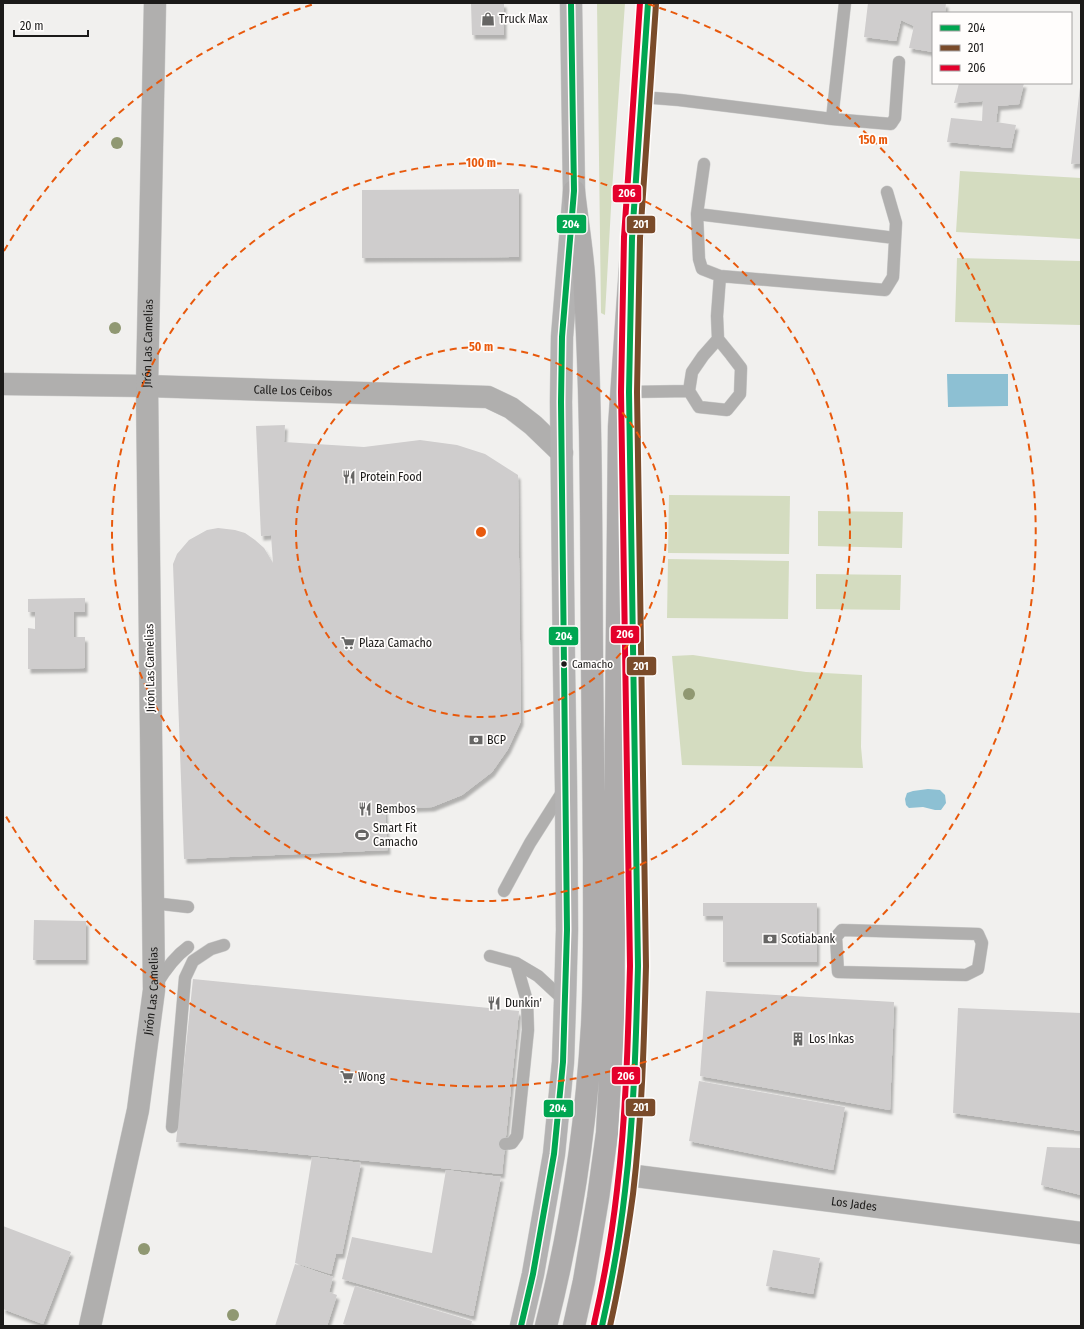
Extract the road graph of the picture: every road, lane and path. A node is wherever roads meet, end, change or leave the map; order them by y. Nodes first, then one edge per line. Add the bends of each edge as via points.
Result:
1 (155, 3) edge
2 (571, 3) edge
3 (648, 3) edge
4 (844, 3) edge
5 (899, 62) dead end
6 (641, 97) junction
7 (832, 119) junction
8 (704, 164) dead end
9 (574, 191) junction
10 (888, 192) dead end
11 (697, 214) junction
12 (632, 238) junction
13 (895, 238) junction
14 (720, 276) junction
15 (718, 339) junction
16 (3, 384) edge
17 (146, 386) junction
18 (688, 391) junction
19 (629, 392) junction
20 (562, 453) junction
21 (566, 787) junction
22 (504, 891) dead end
23 (153, 902) junction
24 (188, 907) dead end
25 (224, 945) dead end
26 (188, 947) dead end
27 (490, 956) dead end
28 (516, 963) junction
29 (838, 972) joint
30 (154, 990) junction
31 (566, 1001) junction
32 (602, 1025) junction
33 (172, 1127) dead end
34 (505, 1144) dead end
35 (628, 1175) junction
36 (1081, 1233) edge
37 (90, 1326) edge
38 (521, 1326) edge
39 (546, 1326) edge
40 (574, 1326) edge
41 (602, 1326) edge

1 - 17 street, Jirón Las Camelias
2 - 9 main road
3 - 6 main road
4 - 7 lane
5 - 7 lane via 895,118 891,124
6 - 7 lane
6 - 12 main road
8 - 11 lane
9 - 20 main road via 562,337
9 - 32 highway via 584,274 589,404 594,893
10 - 13 lane via 896,223
11 - 13 lane
11 - 14 lane via 699,259 702,269
12 - 19 main road
12 - 32 highway via 619,427
13 - 14 lane via 893,277 885,290
14 - 15 lane
15 - 18 lane via 692,372
15 - 18 lane via 741,368 740,394 728,410 699,407
16 - 17 street, Calle Los Ceibos
17 - 20 street, Calle Los Ceibos via 488,397 511,408
17 - 23 street, Jirón Las Camelias
18 - 19 lane
19 - 35 main road via 638,966 637,1034
20 - 21 main road
21 - 22 lane via 530,843
21 - 31 main road
23 - 24 lane
23 - 30 street, Jirón Las Camelias
25 - 33 lane via 211,949 193,961 186,978
26 - 30 lane via 167,967
27 - 28 lane
28 - 31 lane via 538,976
28 - 34 lane via 527,1001 528,1030 517,1136 512,1143
29 - 29 lane via 966,975 978,969 982,943 978,934 842,930 836,937
30 - 37 street, Jirón Las Camelias via 138,1110
31 - 38 main road via 554,1154
32 - 39 highway via 586,1101 565,1240
32 - 40 highway via 606,1133 598,1198
35 - 36 street, Los Jades
35 - 41 main road via 612,1286

